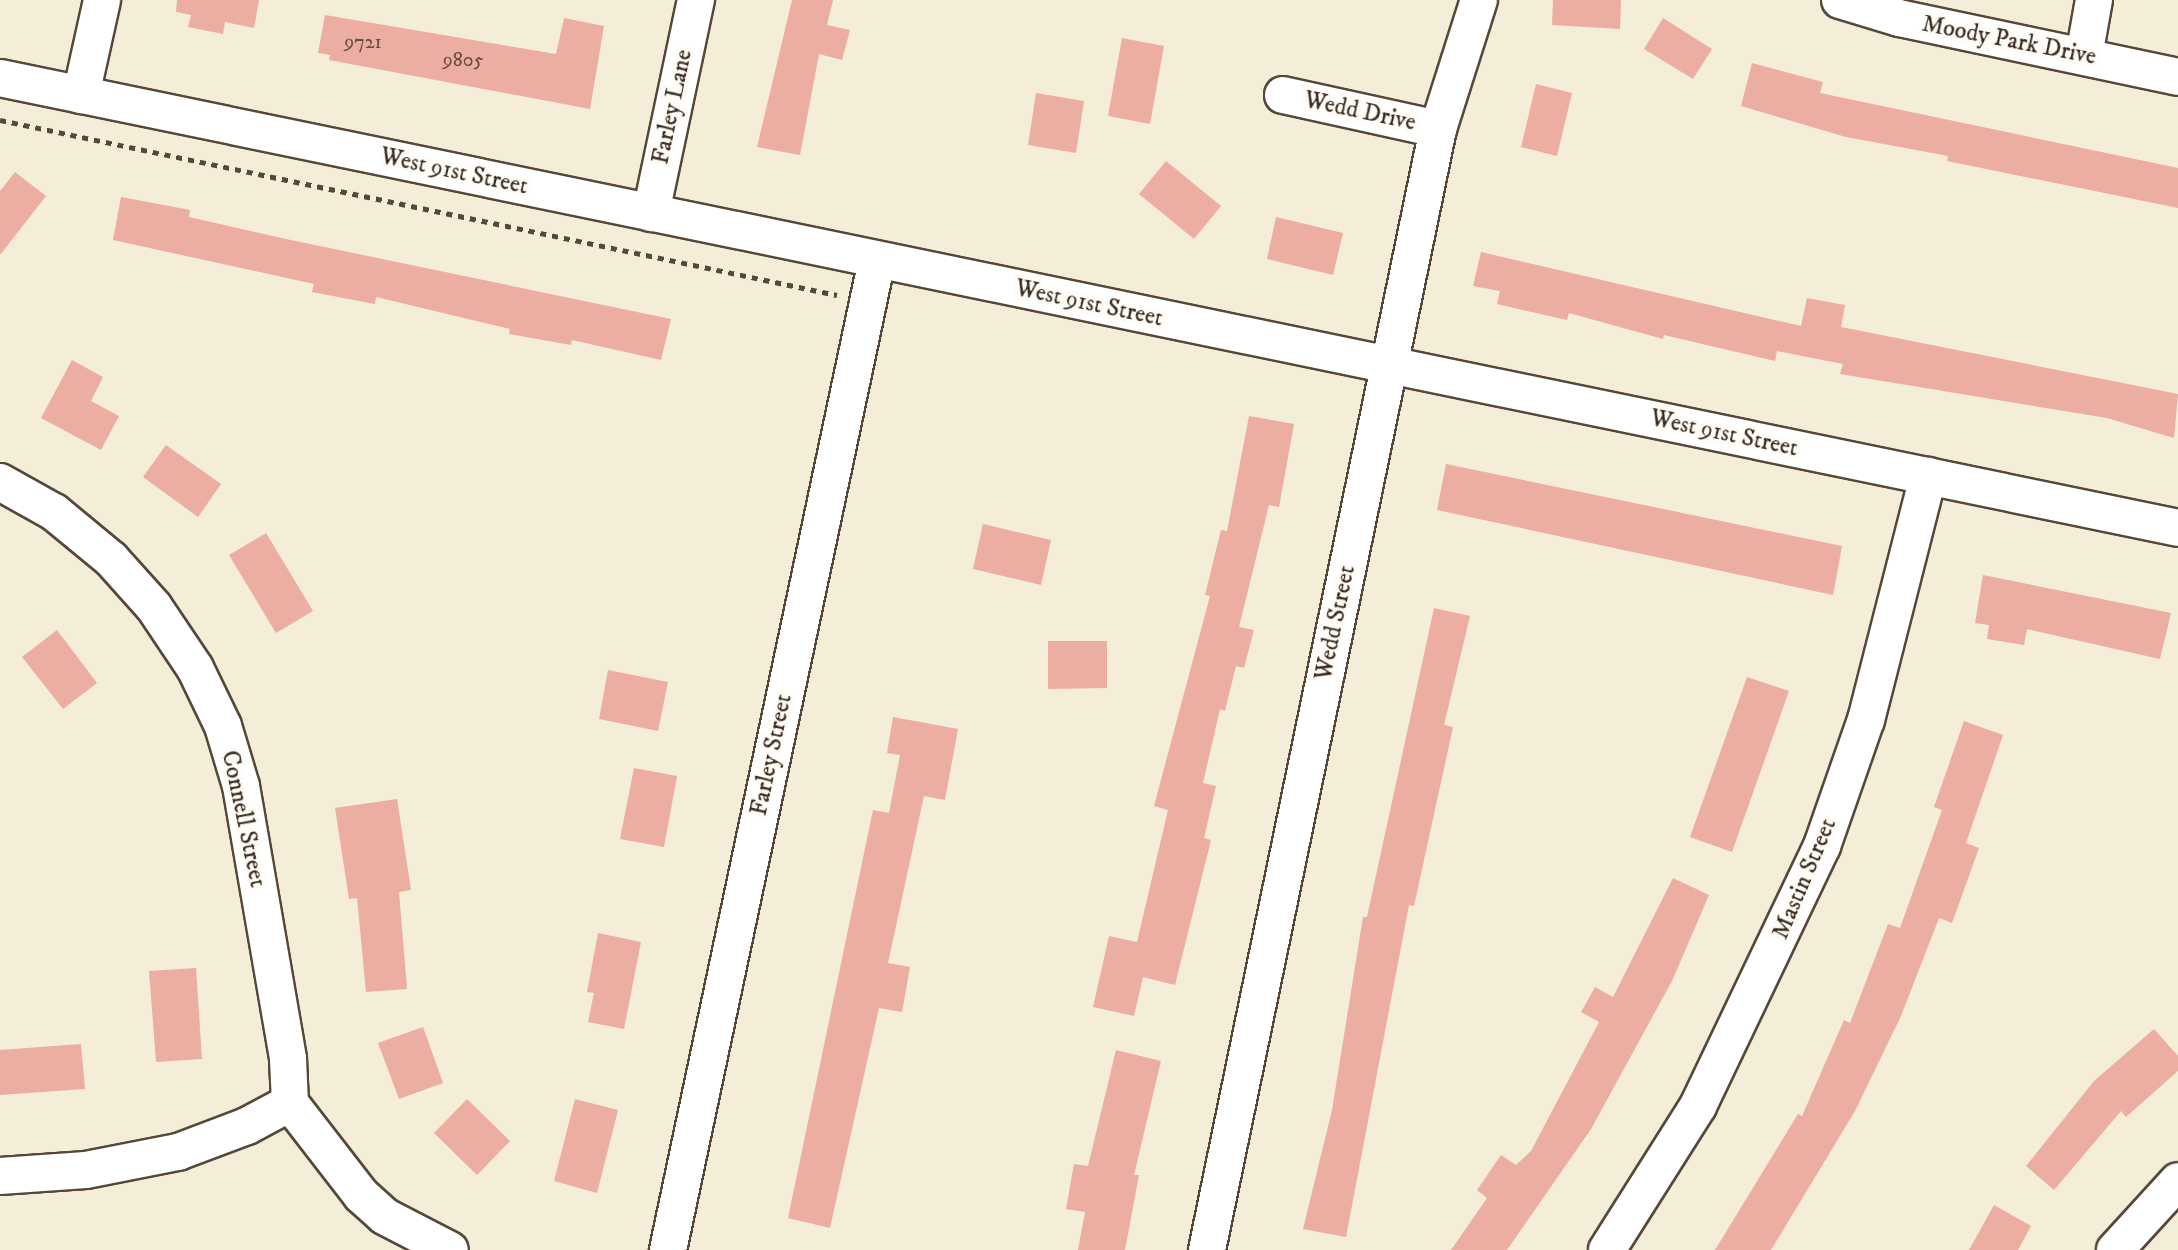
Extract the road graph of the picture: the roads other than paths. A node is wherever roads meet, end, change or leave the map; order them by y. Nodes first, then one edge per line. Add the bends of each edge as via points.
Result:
1 (102, 0) edge
2 (696, 0) edge
3 (1479, 0) edge
4 (1840, 0) edge
5 (2094, 0) edge
6 (2084, 56) junction
7 (2178, 77) edge
8 (0, 78) edge
9 (81, 95) junction
10 (1283, 95) dead end
11 (1438, 129) junction
12 (651, 213) junction
13 (877, 260) junction
14 (1391, 366) junction
15 (1928, 476) junction
16 (0, 482) edge
17 (2178, 528) edge
18 (290, 1103) junction
19 (0, 1176) edge
20 (2178, 1181) edge
21 (450, 1250) edge
22 (668, 1250) edge
23 (1207, 1250) edge
24 (1607, 1250) edge
25 (2115, 1250) edge

1 - 9 street
2 - 12 street, Farley Lane
3 - 11 street, Wedd Street
4 - 6 street, Moody Park Drive via 1899,18
5 - 6 street
6 - 7 street, Moody Park Drive
8 - 9 street, West 91st Street
9 - 12 street, West 91st Street
10 - 11 street, Wedd Drive
11 - 14 street, Wedd Street
12 - 13 street, West 91st Street
13 - 14 street, West 91st Street
13 - 22 street, Farley Street
14 - 15 street, West 91st Street
14 - 23 street, Wedd Street
15 - 17 street, West 91st Street
15 - 24 street, Mastin Street via 1866,720 1822,846 1698,1106
16 - 18 street, Connell Street via 54,512 111,559 179,644 223,726 241,786 288,1059
18 - 19 street via 178,1152 86,1170
18 - 21 street via 322,1149 384,1216
20 - 25 street

